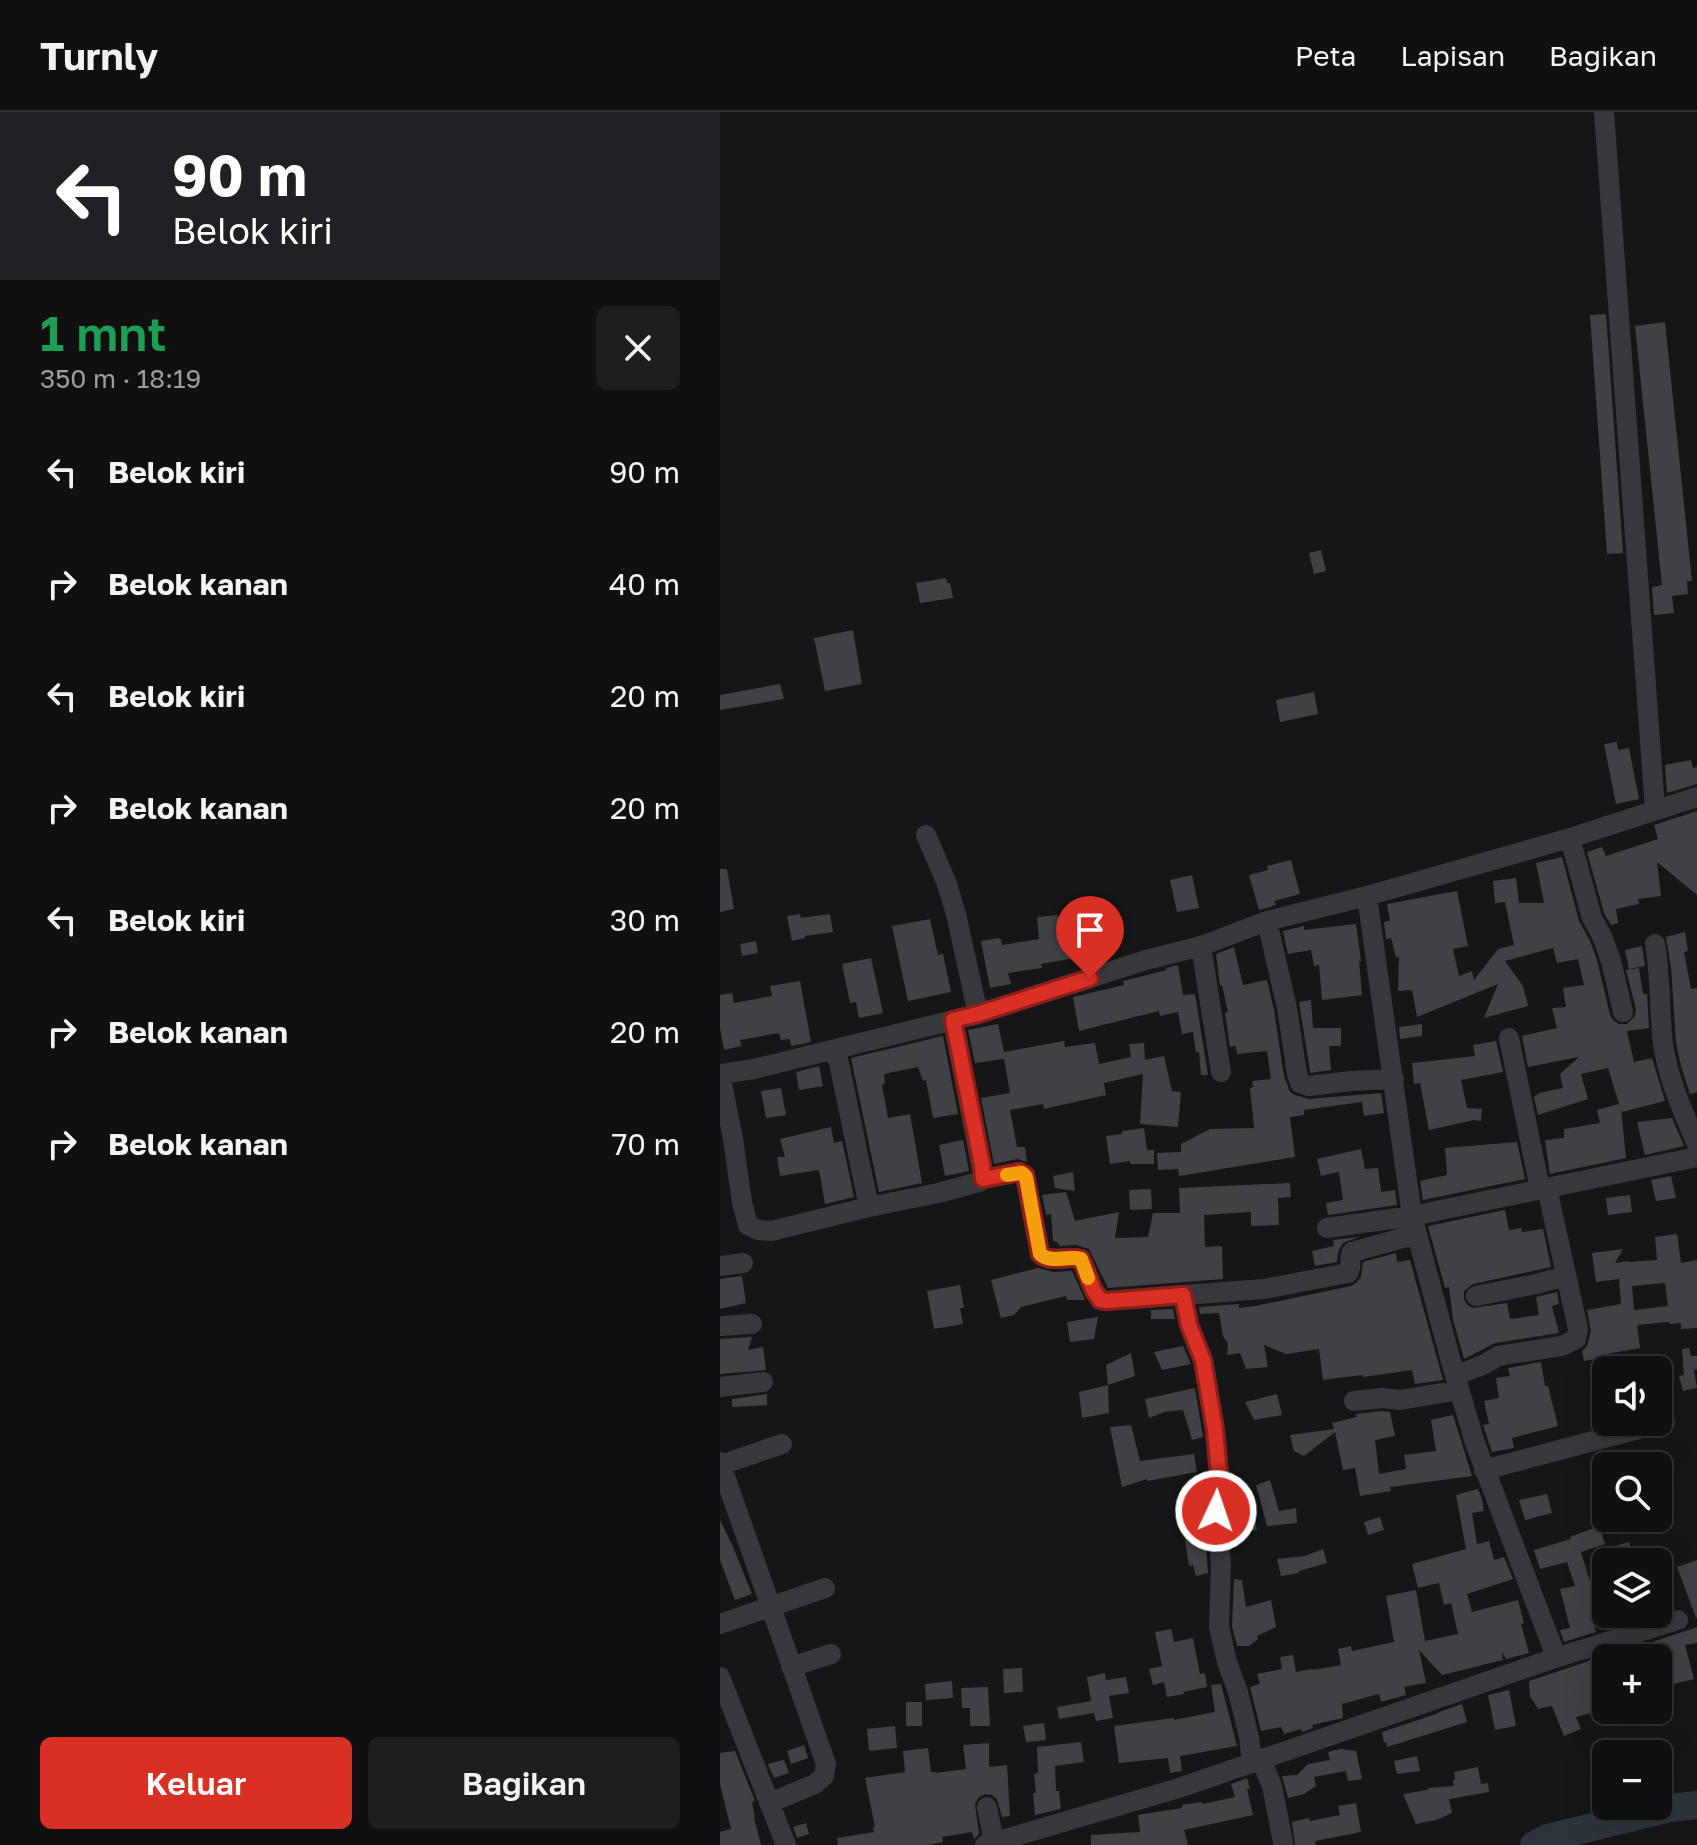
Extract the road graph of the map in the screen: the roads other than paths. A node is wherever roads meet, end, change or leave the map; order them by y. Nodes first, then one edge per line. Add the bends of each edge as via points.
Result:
1 (1604, 112) edge
2 (1697, 797) edge
3 (1655, 809) junction
4 (926, 835) dead end
5 (1570, 838) junction
6 (1367, 896) junction
7 (1267, 921) junction
8 (1655, 944) dead end
9 (1201, 946) junction
10 (1623, 1012) dead end
11 (978, 1014) junction
12 (953, 1020) junction
13 (1509, 1038) dead end
14 (836, 1049) junction
15 (1221, 1072) dead end
16 (720, 1074) edge
17 (1394, 1079) junction
18 (727, 1139) edge
19 (1697, 1144) edge
20 (1697, 1157) edge
21 (983, 1179) junction
22 (1543, 1188) junction
23 (742, 1202) junction
24 (720, 1204) edge
25 (869, 1207) junction
26 (1415, 1225) junction
27 (1327, 1228) dead end
28 (743, 1263) dead end
29 (720, 1266) edge
30 (1566, 1276) junction
31 (1183, 1295) junction
32 (1476, 1296) dead end
33 (752, 1324) dead end
34 (720, 1326) edge
35 (763, 1382) dead end
36 (1457, 1383) junction
37 (720, 1387) edge
38 (1354, 1401) dead end
39 (1612, 1436) edge
40 (782, 1444) dead end
41 (721, 1463) edge
42 (1484, 1470) junction
43 (825, 1588) dead end
44 (770, 1608) junction
45 (1678, 1620) dead end
46 (720, 1624) edge
47 (831, 1654) dead end
48 (1555, 1658) junction
49 (791, 1667) junction
50 (720, 1677) edge
51 (1257, 1761) junction
52 (769, 1803) junction
53 (987, 1807) dead end
54 (1038, 1837) edge
55 (1283, 1842) dead end
56 (990, 1844) edge
57 (786, 1845) edge

1 - 3 street
2 - 3 street
3 - 5 street
4 - 11 street via 956,914
5 - 6 street
5 - 10 street
6 - 7 street
6 - 17 street
7 - 9 street
7 - 17 street via 1300,1083
8 - 19 street via 1663,1046
9 - 11 street
9 - 15 street
11 - 12 street
12 - 14 street
12 - 21 street
13 - 22 street
14 - 16 street
14 - 25 street
16 - 18 street
17 - 26 street
18 - 23 street
20 - 22 street
21 - 25 street
21 - 31 street via 1025,1175 1040,1254 1047,1259 1081,1259 1100,1300
22 - 26 street
22 - 30 street
23 - 24 street
23 - 25 street via 748,1225 771,1231
26 - 27 street
26 - 31 street via 1352,1252 1348,1273 1264,1289
26 - 36 street
28 - 29 street
30 - 32 street
30 - 36 street via 1576,1339 1498,1356
31 - 51 street via 1203,1360 1215,1430 1219,1627
33 - 34 street
35 - 37 street
36 - 38 street via 1400,1400
36 - 42 street
39 - 42 street
40 - 41 street
41 - 44 street
42 - 48 street
43 - 44 street
44 - 46 street
44 - 49 street
45 - 48 street
47 - 49 street
48 - 51 street
49 - 52 street via 826,1764 824,1776 815,1784
50 - 52 street
51 - 54 street
51 - 55 street via 1272,1786
52 - 57 street
53 - 56 street
54 - 56 street

